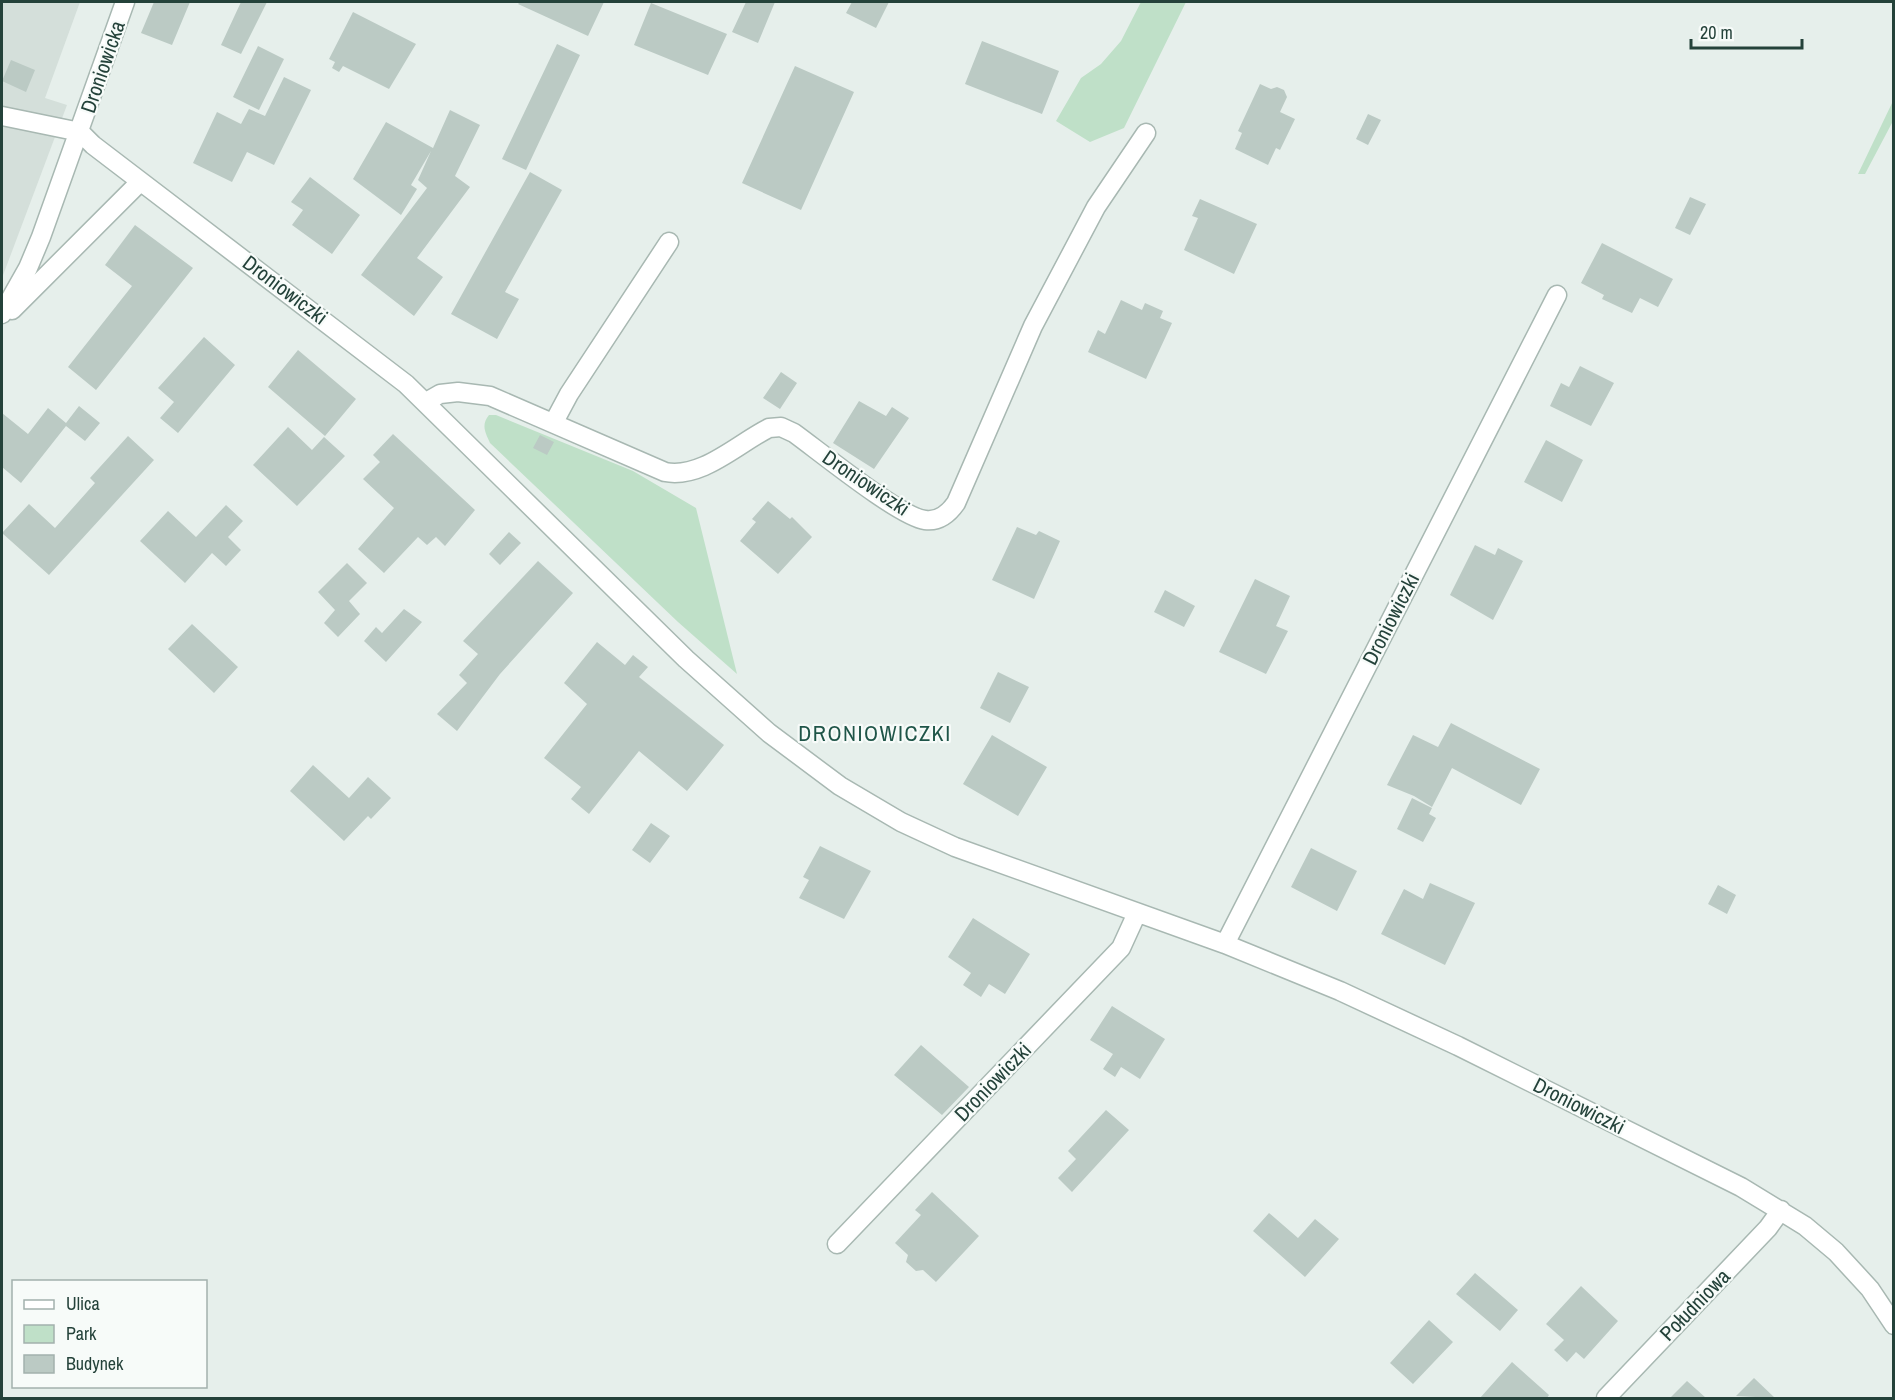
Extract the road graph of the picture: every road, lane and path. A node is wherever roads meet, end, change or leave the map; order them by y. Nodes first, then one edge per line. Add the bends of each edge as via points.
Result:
1 (125, 2) edge
2 (6, 120) edge
3 (80, 132) junction
4 (1146, 133) dead end
5 (140, 182) junction
6 (669, 243) dead end
7 (1557, 295) dead end
8 (2, 314) edge
9 (2, 320) edge
10 (426, 402) junction
11 (554, 422) junction
12 (1137, 913) junction
13 (1225, 944) junction
14 (1781, 1210) junction
15 (837, 1244) dead end
16 (1893, 1325) edge
17 (1606, 1398) edge

1 - 3 street, Droniowicka
2 - 3 street
3 - 5 street, Droniowiczki
3 - 8 street, Droniowicka via 28,268
4 - 11 street, Droniowiczki via 1096,207 1048,296 956,503 948,513 925,520 913,516 781,427 770,428 694,472 679,475
5 - 9 street
5 - 10 street, Droniowiczki via 380,361
6 - 11 street
7 - 13 street, Droniowiczki
10 - 11 street, Droniowiczki via 440,394 458,392 490,396
10 - 12 street, Droniowiczki via 686,659 769,733 840,786 901,822 955,847
12 - 13 street, Droniowiczki
12 - 15 street, Droniowiczki via 1121,948
13 - 14 street, Droniowiczki via 1340,991 1458,1046
14 - 16 street, Droniowiczki via 1805,1226 1854,1271
14 - 17 street, Południowa

